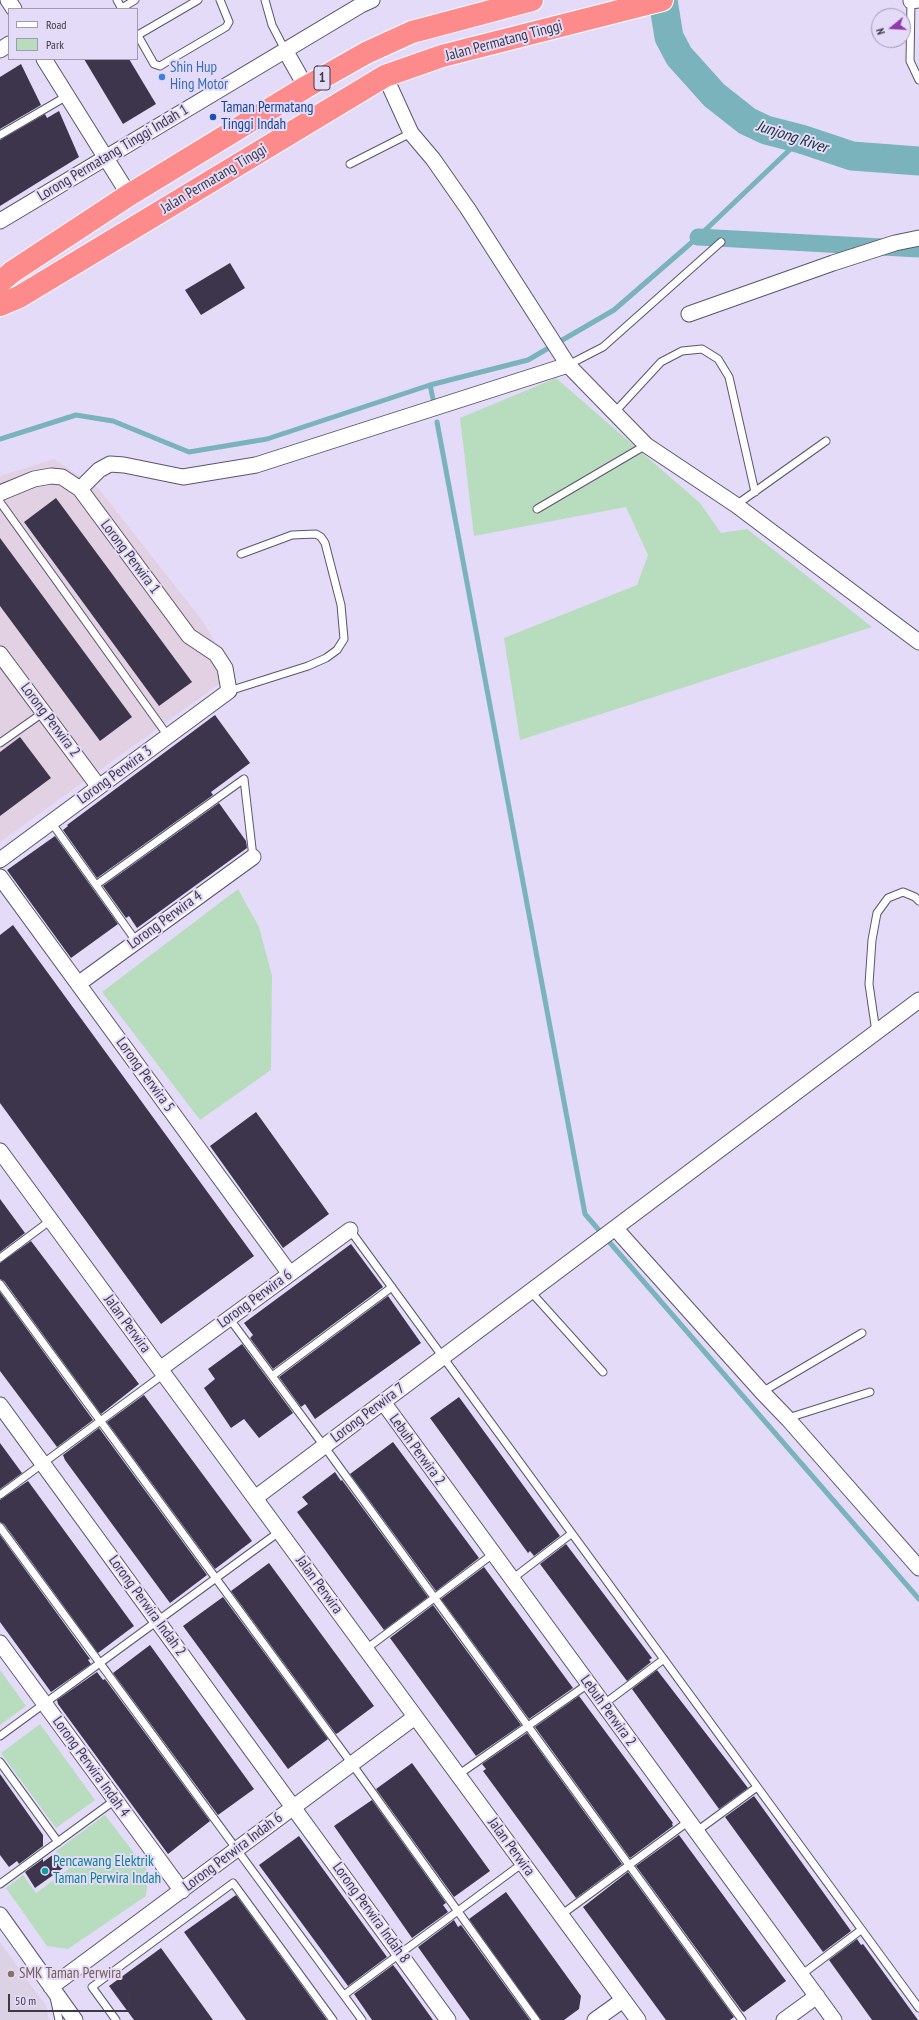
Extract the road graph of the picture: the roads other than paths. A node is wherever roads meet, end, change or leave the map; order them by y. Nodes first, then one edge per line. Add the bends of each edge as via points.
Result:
1 (117, 0) edge
2 (135, 0) edge
3 (198, 0) edge
4 (220, 0) edge
5 (265, 0) edge
6 (372, 0) edge
7 (532, 0) edge
8 (662, 0) edge
9 (915, 0) edge
10 (122, 8) edge
11 (138, 34) edge
12 (138, 37) edge
13 (285, 50) junction
14 (45, 60) edge
15 (385, 76) junction
16 (919, 80) edge
17 (306, 87) junction
18 (67, 96) junction
19 (411, 133) junction
20 (0, 135) edge
21 (105, 157) junction
22 (350, 164) dead end
23 (129, 195) junction
24 (168, 207) junction
25 (0, 222) edge
26 (919, 238) edge
27 (721, 242) dead end
28 (0, 282) edge
29 (0, 305) edge
30 (689, 314) dead end
31 (568, 364) junction
32 (614, 413) junction
33 (826, 441) dead end
34 (646, 445) junction
35 (80, 489) junction
36 (755, 492) junction
37 (0, 493) edge
38 (0, 502) edge
39 (736, 505) junction
40 (537, 508) dead end
41 (241, 554) dead end
42 (919, 642) edge
43 (0, 654) edge
44 (229, 691) junction
45 (44, 712) junction
46 (168, 736) junction
47 (0, 744) edge
48 (99, 787) junction
49 (51, 822) junction
50 (253, 857) joint
51 (0, 860) edge
52 (0, 877) edge
53 (96, 885) junction
54 (919, 901) edge
55 (136, 942) junction
56 (78, 984) junction
57 (919, 1000) edge
58 (876, 1032) junction
59 (0, 1151) edge
60 (51, 1220) junction
61 (350, 1230) joint
62 (614, 1230) junction
63 (0, 1258) edge
64 (290, 1274) junction
65 (0, 1284) edge
66 (392, 1287) junction
67 (531, 1292) junction
68 (229, 1318) junction
69 (862, 1333) dead end
70 (443, 1357) junction
71 (162, 1371) junction
72 (603, 1372) dead end
73 (272, 1376) junction
74 (762, 1392) junction
75 (870, 1392) dead end
76 (383, 1402) junction
77 (0, 1405) edge
78 (788, 1418) junction
79 (100, 1421) junction
80 (324, 1446) junction
81 (43, 1464) junction
82 (0, 1496) edge
83 (254, 1498) junction
84 (0, 1527) edge
85 (279, 1532) junction
86 (571, 1534) junction
87 (493, 1554) junction
88 (918, 1566) edge
89 (216, 1578) junction
90 (512, 1579) junction
91 (435, 1598) junction
92 (158, 1620) junction
93 (0, 1643) edge
94 (366, 1649) junction
95 (664, 1659) junction
96 (100, 1663) junction
97 (588, 1684) junction
98 (44, 1703) junction
99 (604, 1704) junction
100 (415, 1717) junction
101 (528, 1726) junction
102 (0, 1736) edge
103 (0, 1762) edge
104 (352, 1764) junction
105 (458, 1775) junction
106 (757, 1787) junction
107 (115, 1800) junction
108 (294, 1807) junction
109 (692, 1826) junction
110 (58, 1842) junction
111 (237, 1849) junction
112 (523, 1863) junction
113 (629, 1865) junction
114 (0, 1884) edge
115 (182, 1891) junction
116 (458, 1911) junction
117 (0, 1915) edge
118 (561, 1915) junction
119 (862, 1930) junction
120 (400, 1954) junction
121 (801, 1975) junction
122 (51, 1987) junction
123 (344, 1995) junction
124 (817, 1996) junction
125 (623, 2000) junction
126 (919, 2008) edge
127 (59, 2020) edge
128 (75, 2020) edge
129 (116, 2020) edge
130 (333, 2020) edge
131 (362, 2020) edge
132 (448, 2020) edge
133 (536, 2020) edge
134 (595, 2020) edge
135 (638, 2020) edge
136 (742, 2020) edge
137 (784, 2020) edge
138 (834, 2020) edge

1 - 10 lane
2 - 10 lane
3 - 11 lane
4 - 12 lane via 229,22 226,27 160,66 154,64
5 - 13 lane via 272,25
6 - 13 street, Lorong Permatang Tinggi Indah 1 via 361,4
7 - 17 highway, Jalan Permatang Tinggi / 1 via 412,32 366,53
8 - 15 highway, Jalan Permatang Tinggi / 1 via 442,56
9 - 16 lane via 910,61
13 - 17 street
13 - 21 street, Lorong Permatang Tinggi Indah 1
14 - 18 street
15 - 19 street
15 - 24 highway, Jalan Permatang Tinggi / 1
17 - 23 highway, Jalan Permatang Tinggi / 1
18 - 20 lane
18 - 21 street
19 - 22 lane
19 - 31 street via 468,209
21 - 23 street
21 - 25 street, Lorong Permatang Tinggi Indah 1
23 - 24 highway via 145,207 154,210
23 - 28 highway, Jalan Permatang Tinggi / 1
24 - 29 highway, Jalan Permatang Tinggi / 1 via 19,297
26 - 30 street via 833,263
27 - 31 lane via 603,347
31 - 32 street
31 - 35 street via 256,466 182,477 110,464 99,470
32 - 34 street
32 - 36 lane via 661,362 682,351 702,349 718,359 729,378
33 - 36 lane
34 - 39 street
34 - 40 lane
35 - 37 street, Lorong Perwira 1 via 62,477 51,476 34,479
35 - 44 street, Lorong Perwira 1 via 189,636 216,654 225,668
36 - 39 lane
38 - 46 lane
39 - 42 street
41 - 44 lane via 292,535 316,534 321,537 325,543 341,605 344,639 337,650 326,658
43 - 45 street, Lorong Perwira 2
44 - 46 street, Lorong Perwira 3
45 - 47 lane
45 - 48 street, Lorong Perwira 2
46 - 48 street, Lorong Perwira 3
48 - 49 street, Lorong Perwira 3
49 - 51 street, Lorong Perwira 3
49 - 53 lane
50 - 53 lane via 244,779
50 - 55 street, Lorong Perwira 4
52 - 56 street, Lorong Perwira 5
53 - 55 lane
54 - 58 lane via 903,892 888,898 877,913 869,984
55 - 56 street, Lorong Perwira 4
56 - 64 street, Lorong Perwira 5
57 - 58 street, Lorong Perwira 7
58 - 62 street, Lorong Perwira 7
59 - 60 street, Jalan Perwira
60 - 63 lane
60 - 71 street, Jalan Perwira
61 - 64 street, Lorong Perwira 6
61 - 66 lane
62 - 67 street, Lorong Perwira 7
62 - 74 street
64 - 68 street, Lorong Perwira 6
65 - 79 lane
66 - 70 lane
66 - 73 lane
67 - 70 street, Lorong Perwira 7
67 - 72 lane
68 - 71 street, Lorong Perwira 6
68 - 73 lane
69 - 74 lane
70 - 76 street, Lorong Perwira 7
70 - 86 lane
71 - 79 lane
71 - 83 street, Jalan Perwira
73 - 80 lane
74 - 78 street
75 - 78 lane
76 - 80 street, Lorong Perwira 7
76 - 87 street, Lebuh Perwira 2
77 - 81 street, Lorong Perwira Indah 2
78 - 88 street
79 - 81 lane
79 - 89 lane
80 - 83 street, Lorong Perwira 7
80 - 91 lane
81 - 82 lane
81 - 92 street, Lorong Perwira Indah 2
83 - 85 street, Jalan Perwira
84 - 96 lane
85 - 89 lane
85 - 94 street, Jalan Perwira
86 - 90 lane
86 - 95 lane
87 - 90 street, Lebuh Perwira 2
87 - 91 lane
89 - 92 lane
89 - 104 lane
90 - 97 street, Lebuh Perwira 2
91 - 94 lane
91 - 101 lane
92 - 96 lane
92 - 108 street, Lorong Perwira Indah 2
93 - 98 street, Lorong Perwira Indah 4
94 - 100 street, Jalan Perwira
95 - 99 lane
95 - 106 lane
96 - 98 lane
96 - 111 lane
97 - 99 street, Lebuh Perwira 2
97 - 101 lane
98 - 102 lane
98 - 107 street, Lorong Perwira Indah 4
99 - 109 street, Lebuh Perwira 2
100 - 104 street, Lorong Perwira Indah 6
100 - 105 street, Jalan Perwira
101 - 105 lane
101 - 113 lane
103 - 110 lane
104 - 108 street, Lorong Perwira Indah 6
104 - 116 lane
105 - 112 street, Jalan Perwira
106 - 109 lane
106 - 119 lane
107 - 110 lane
107 - 115 street, Lorong Perwira Indah 4
108 - 111 street, Lorong Perwira Indah 6
108 - 120 street, Lorong Perwira Indah 8
109 - 113 lane
109 - 121 street, Lebuh Perwira 2
110 - 114 lane
111 - 115 street, Lorong Perwira Indah 6
111 - 123 lane
112 - 116 lane
112 - 118 street, Jalan Perwira
113 - 118 lane
113 - 136 lane
115 - 122 street, Lorong Perwira Indah 6
116 - 120 lane
116 - 133 lane
117 - 122 street
118 - 125 street, Jalan Perwira
119 - 121 lane
119 - 126 lane
120 - 123 lane
120 - 132 street, Lorong Perwira Indah 8
121 - 124 street, Lebuh Perwira 2
122 - 127 lane
122 - 128 street
123 - 131 lane
124 - 137 street
124 - 138 street, Lebuh Perwira 2
125 - 134 street
125 - 135 street, Jalan Perwira
129 - 130 lane via 92,1987 232,1883

